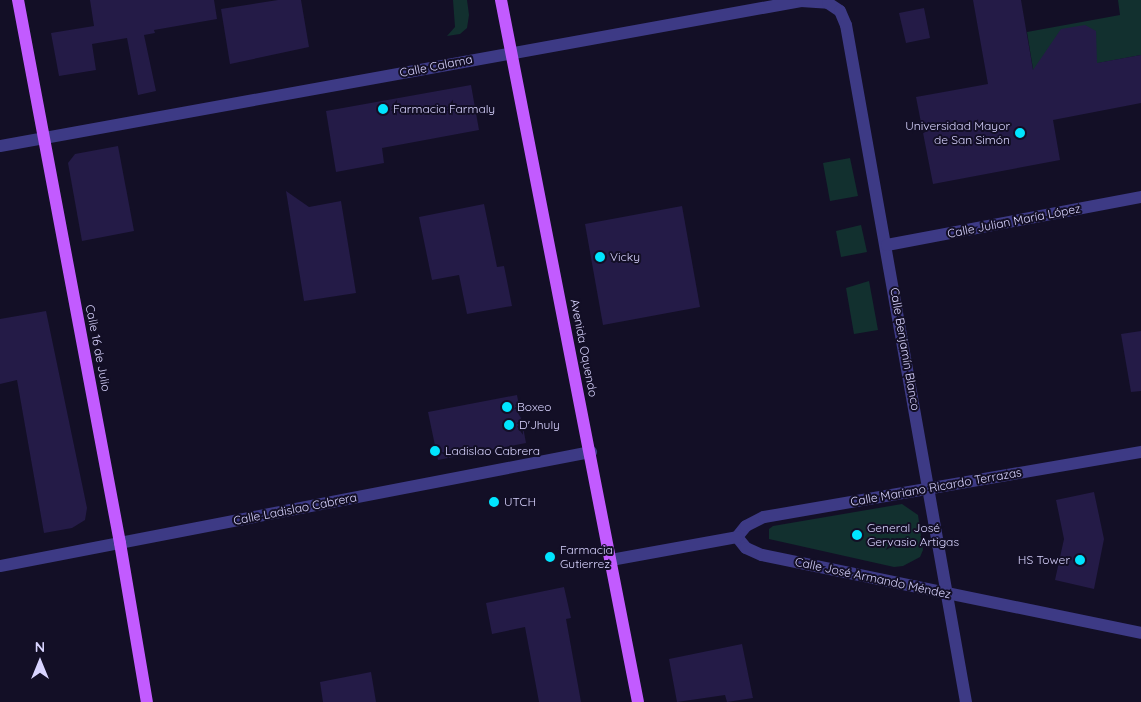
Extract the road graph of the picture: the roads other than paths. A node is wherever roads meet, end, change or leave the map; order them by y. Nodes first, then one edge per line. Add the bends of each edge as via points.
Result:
1 (18, 0) edge
2 (501, 0) edge
3 (828, 3) joint
4 (512, 52) junction
5 (45, 138) junction
6 (0, 146) edge
7 (1141, 197) edge
8 (887, 244) junction
9 (591, 452) junction
10 (1141, 452) edge
11 (929, 488) junction
12 (738, 537) junction
13 (120, 543) junction
14 (611, 560) junction
15 (0, 566) edge
16 (946, 594) junction
17 (1141, 634) edge
18 (147, 702) edge
19 (638, 702) edge
20 (966, 702) edge

1 - 5 main road, Calle 16 de Julio
2 - 4 main road, Avenida Oquendo
3 - 4 street, Calle Calama via 801,1
3 - 8 street, Calle Benjamín Blanco via 840,11 846,25
4 - 5 street, Calle Calama
4 - 9 main road, Avenida Oquendo
5 - 6 street, Calle Calama
5 - 13 main road, Calle 16 de Julio
7 - 8 street, Calle Julian María López
8 - 11 street, Calle Benjamín Blanco
9 - 13 street, Calle Ladislao Cabrera
9 - 14 main road, Avenida Oquendo
10 - 11 street, Calle Mariano Ricardo Terrazas
11 - 12 street, Calle Mariano Ricardo Terrazas via 764,517 746,526
11 - 16 street, Calle Benjamín Blanco
12 - 14 street
12 - 16 street, Calle José Armando Méndez via 746,548 762,555
13 - 15 street, Calle Ladislao Cabrera
13 - 18 main road, Calle 16 de Julio
14 - 19 main road, Avenida Oquendo
16 - 17 street, Calle José Armando Méndez
16 - 20 street, Calle Benjamín Blanco

